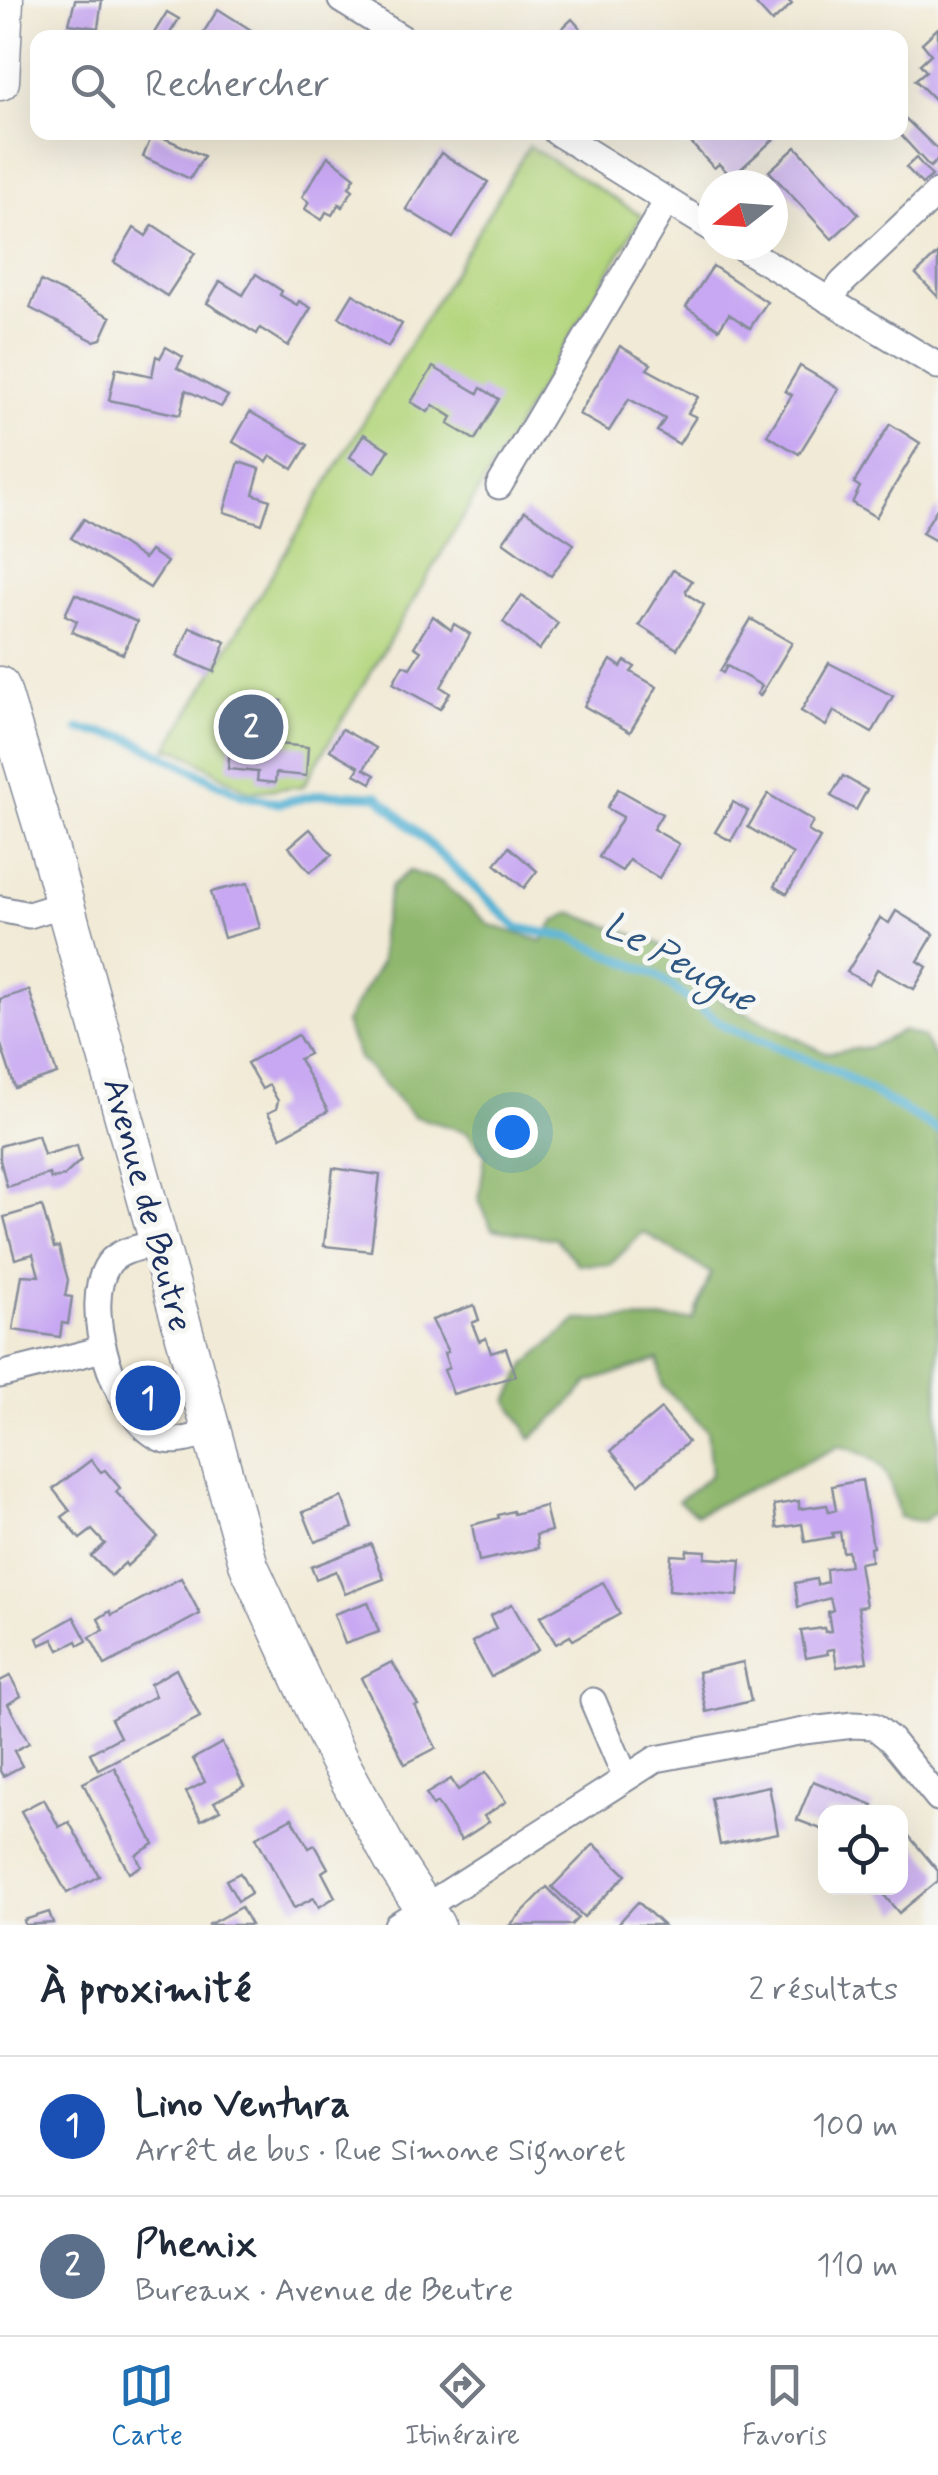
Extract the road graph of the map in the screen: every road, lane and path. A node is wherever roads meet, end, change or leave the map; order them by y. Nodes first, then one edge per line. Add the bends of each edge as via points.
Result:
1 (4, 0) edge
2 (341, 0) edge
3 (389, 30) edge
4 (0, 81) edge
5 (569, 140) edge
6 (938, 192) edge
7 (667, 201) junction
8 (698, 220) edge
9 (763, 260) edge
10 (828, 300) junction
11 (938, 366) edge
12 (499, 486) dead end
13 (0, 686) edge
14 (64, 904) junction
15 (0, 909) edge
16 (158, 1243) junction
17 (103, 1349) junction
18 (0, 1375) edge
19 (210, 1433) junction
20 (593, 1701) dead end
21 (625, 1776) junction
22 (938, 1798) edge
23 (418, 1919) edge

1 - 4 street
2 - 3 street
5 - 7 street
6 - 10 street
7 - 8 street
7 - 12 street
9 - 10 street
10 - 11 street
13 - 14 street, Avenue de Beutre
14 - 15 street via 29,915
14 - 16 street, Avenue de Beutre
16 - 17 street via 110,1261 101,1282
16 - 19 street, Avenue de Beutre
17 - 18 street
17 - 19 street via 123,1398 158,1437 176,1442
19 - 23 street, Avenue de Beutre via 249,1566 289,1660
20 - 21 street
21 - 22 street via 656,1758 804,1731 874,1726
21 - 23 street

